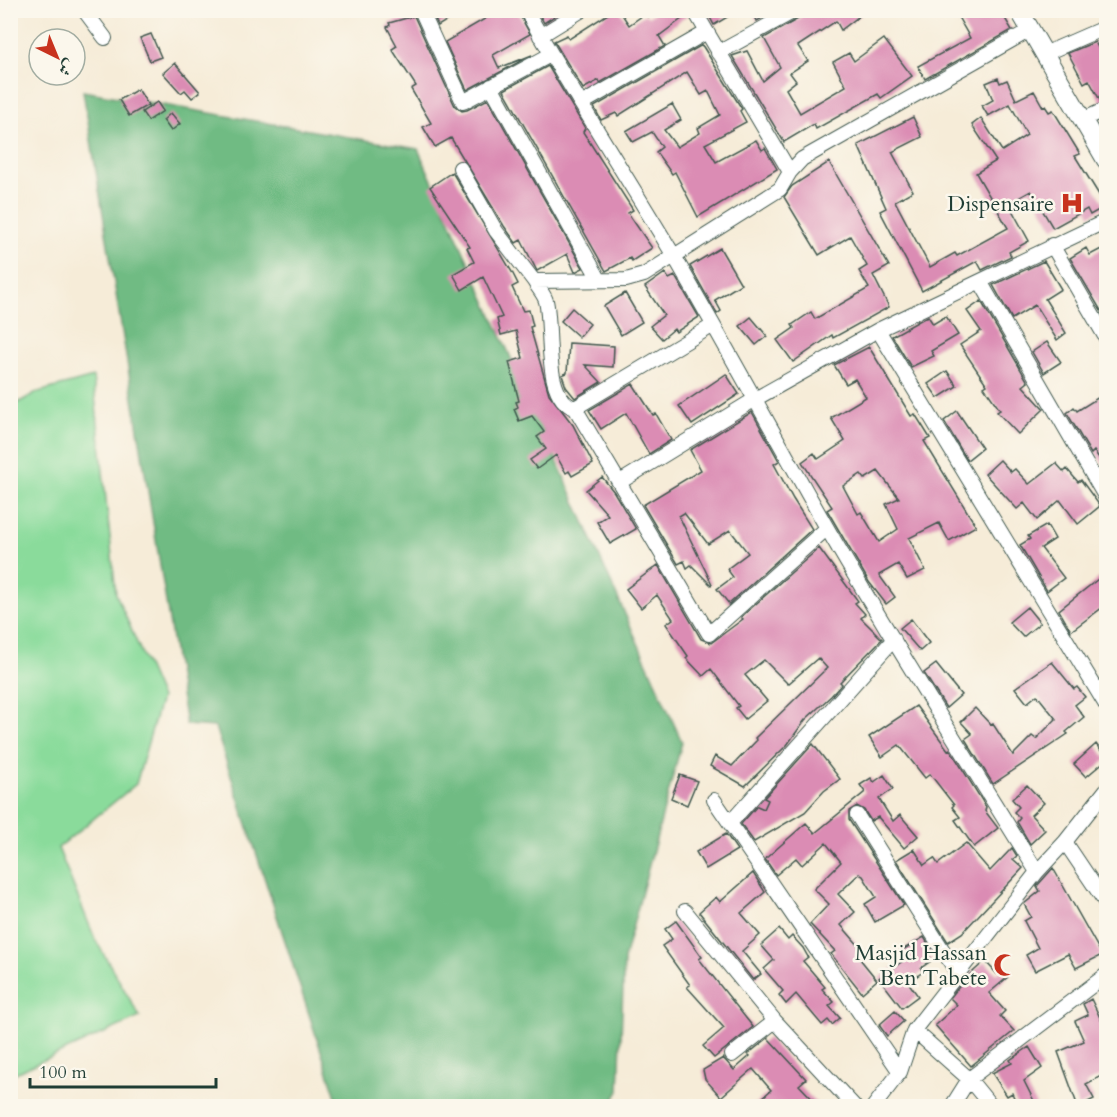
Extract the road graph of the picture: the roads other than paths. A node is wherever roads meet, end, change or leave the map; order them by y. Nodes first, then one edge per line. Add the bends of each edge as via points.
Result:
1 (84, 10) edge
2 (421, 10) edge
3 (526, 10) edge
4 (582, 10) edge
5 (694, 10) edge
6 (796, 10) edge
7 (1019, 10) edge
8 (1107, 27) edge
9 (1030, 30) junction
10 (707, 32) junction
11 (540, 36) junction
12 (105, 38) dead end
13 (717, 53) junction
14 (1044, 54) junction
15 (550, 55) junction
16 (491, 86) junction
17 (581, 104) junction
18 (1107, 109) edge
19 (1094, 128) edge
20 (1107, 160) edge
21 (460, 168) dead end
22 (790, 172) junction
23 (1107, 221) edge
24 (1052, 245) junction
25 (675, 258) junction
26 (599, 279) junction
27 (534, 282) junction
28 (981, 283) junction
29 (712, 326) junction
30 (878, 330) junction
31 (1107, 338) edge
32 (757, 398) junction
33 (575, 408) junction
34 (620, 482) junction
35 (1107, 498) edge
36 (827, 528) junction
37 (894, 639) junction
38 (1107, 705) edge
39 (1107, 790) edge
40 (714, 800) dead end
41 (857, 814) dead end
42 (730, 823) junction
43 (1065, 842) junction
44 (1037, 872) junction
45 (1107, 903) edge
46 (685, 911) dead end
47 (958, 974) junction
48 (1107, 975) edge
49 (775, 1021) junction
50 (914, 1030) junction
51 (732, 1055) dead end
52 (900, 1072) junction
53 (969, 1079) junction
54 (854, 1107) edge
55 (874, 1107) edge
56 (952, 1107) edge
57 (991, 1107) edge

1 - 12 street
2 - 16 street via 463,102
3 - 11 street
4 - 11 street
5 - 10 street
6 - 13 street
7 - 9 main road
8 - 14 street
9 - 14 main road
9 - 22 street via 802,159
10 - 13 street
10 - 17 street
11 - 15 street
13 - 22 street
14 - 19 main road
15 - 16 street
15 - 17 street
16 - 26 street
17 - 25 street
18 - 19 street
19 - 20 main road
21 - 27 street via 496,231
22 - 25 street via 780,189
23 - 24 street
24 - 28 street
24 - 31 street
25 - 26 street via 635,277
25 - 29 street
26 - 27 street
27 - 33 street via 546,303 551,365 559,396
28 - 30 street
28 - 35 street
29 - 32 street
29 - 33 street
30 - 32 street
30 - 38 street
32 - 34 street
32 - 36 street
33 - 34 street
34 - 36 street via 709,634
36 - 37 street
37 - 42 street
37 - 44 street
39 - 43 street
40 - 42 street
41 - 47 street
42 - 52 street
43 - 44 street
43 - 45 street
44 - 47 street
46 - 49 street
47 - 50 street
48 - 53 street
49 - 51 street
49 - 54 street
50 - 52 street
50 - 53 street
52 - 55 street
53 - 56 street
53 - 57 street

